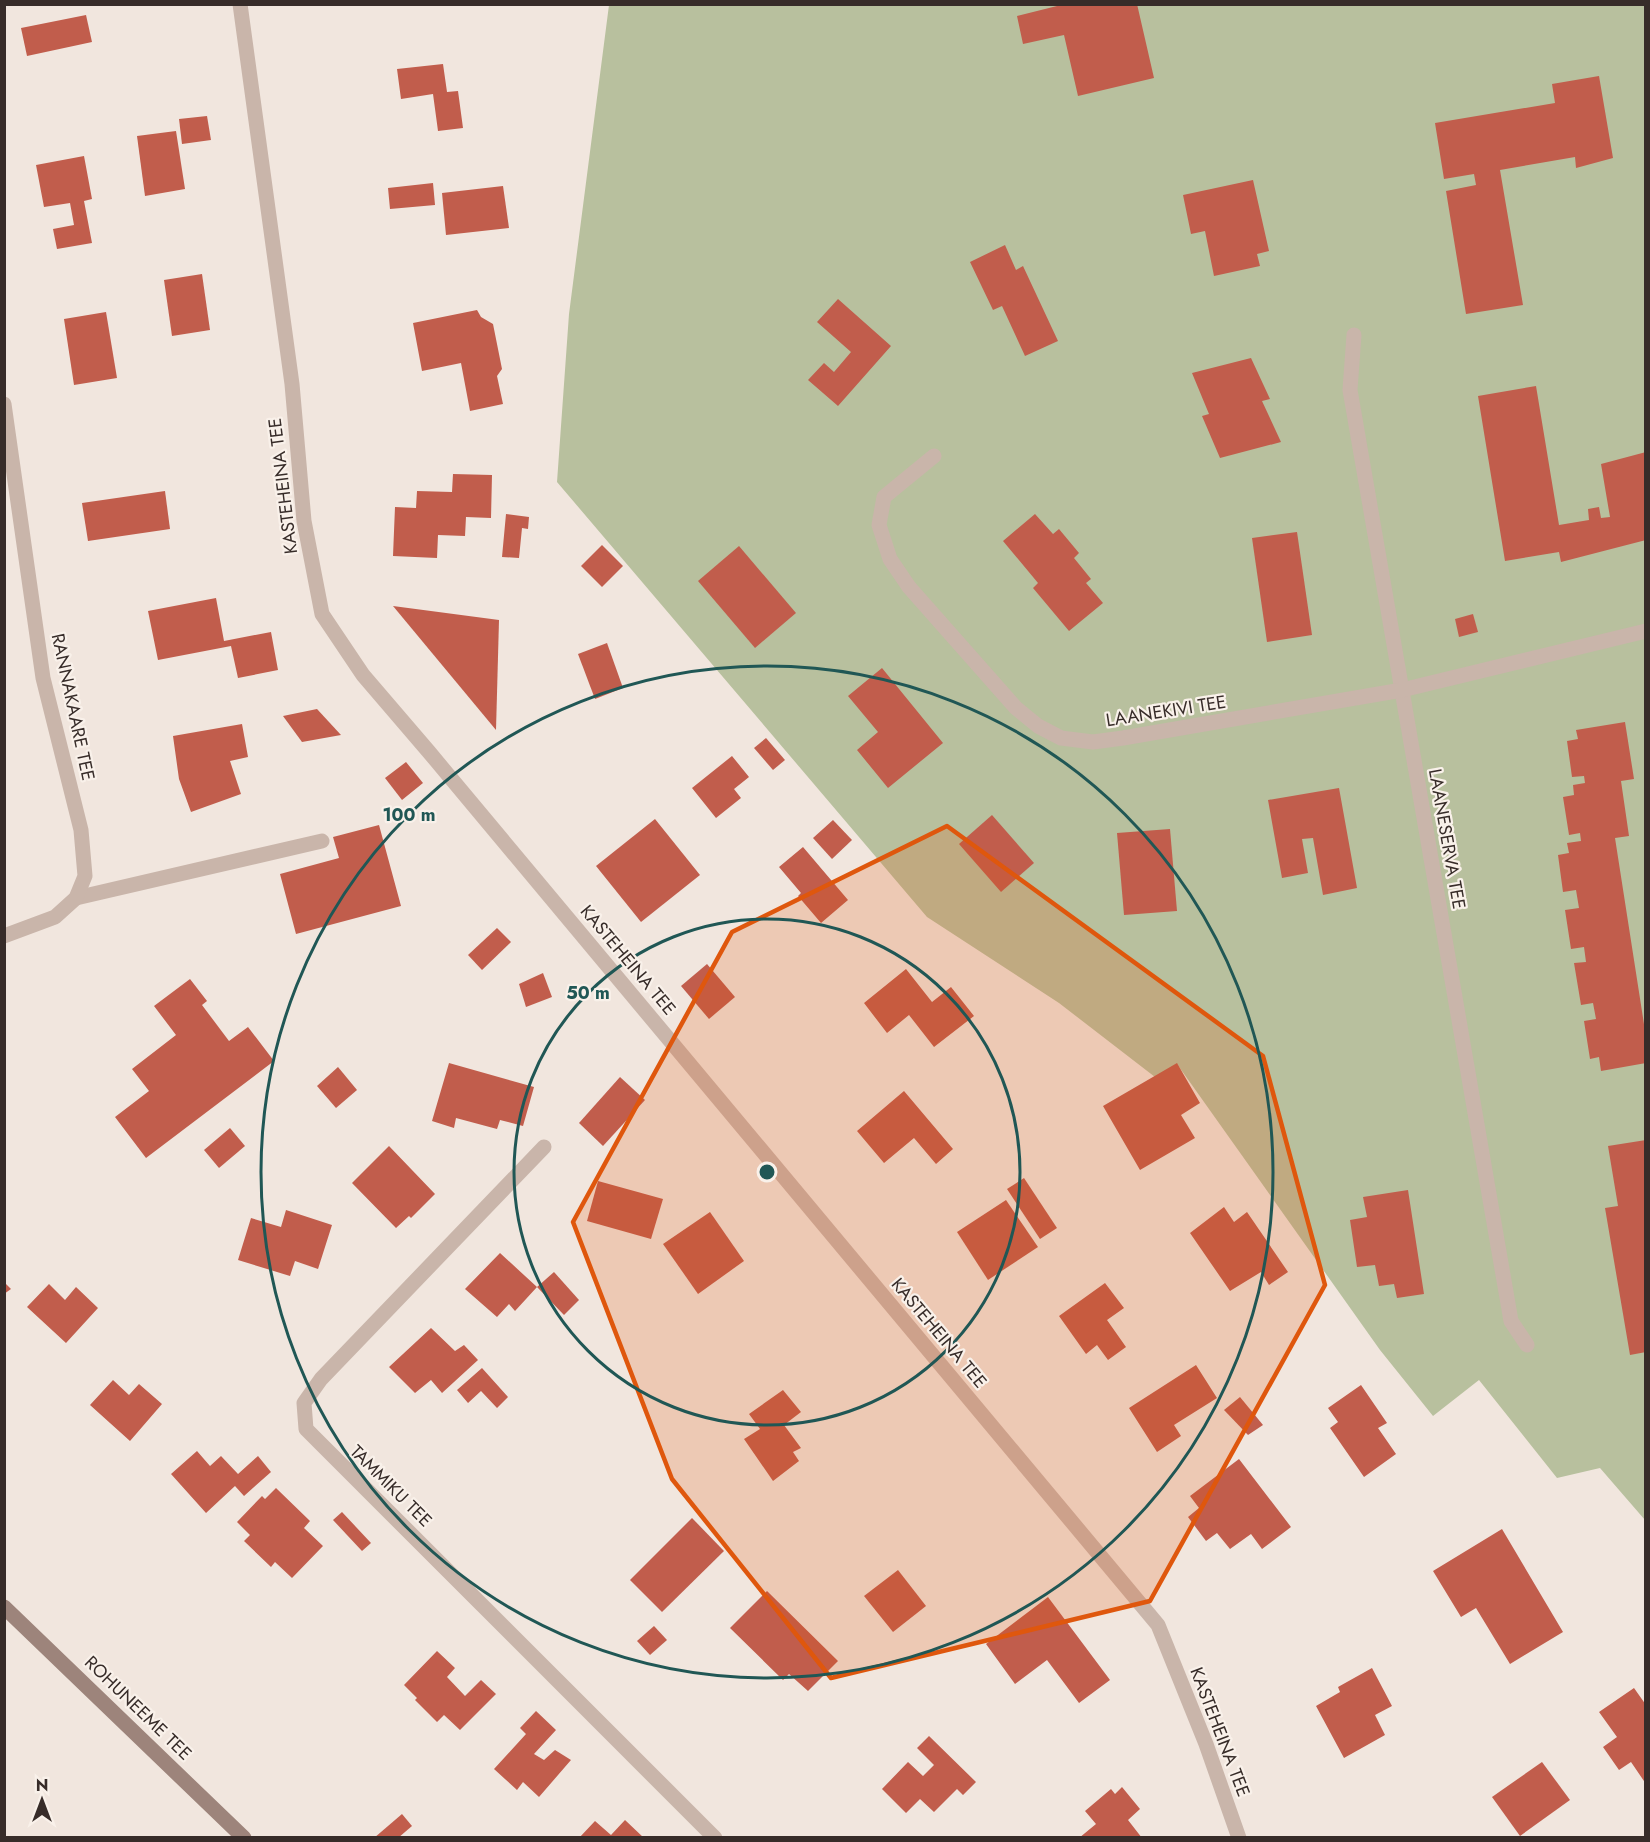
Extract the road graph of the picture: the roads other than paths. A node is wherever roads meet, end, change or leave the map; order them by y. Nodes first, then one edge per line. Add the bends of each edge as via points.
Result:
1 (240, 4) edge
2 (1354, 335) dead end
3 (4, 404) edge
4 (934, 456) dead end
5 (1646, 631) edge
6 (1402, 690) junction
7 (322, 841) dead end
8 (76, 898) junction
9 (4, 936) edge
10 (544, 1147) dead end
11 (1527, 1345) dead end
12 (4, 1607) edge
13 (244, 1838) edge
14 (715, 1838) edge
15 (1239, 1838) edge

1 - 15 street, KASTEHEINA TEE via 292,384 304,521 322,614 363,675 1158,1625
2 - 6 street, LAANESERVA TEE via 1350,390
3 - 8 street, RANNAKAARE TEE via 43,678 81,830 85,876
4 - 6 street, LAANEKIVI TEE via 884,497 879,525 890,559 1016,708 1061,738 1093,742 1123,738
5 - 6 street, LAANEKIVI TEE
6 - 11 street, LAANESERVA TEE via 1511,1321
7 - 8 street
8 - 9 street via 55,917
10 - 14 street, TAMMIKU TEE via 321,1379 304,1403 306,1429
12 - 13 street, ROHUNEEME TEE

